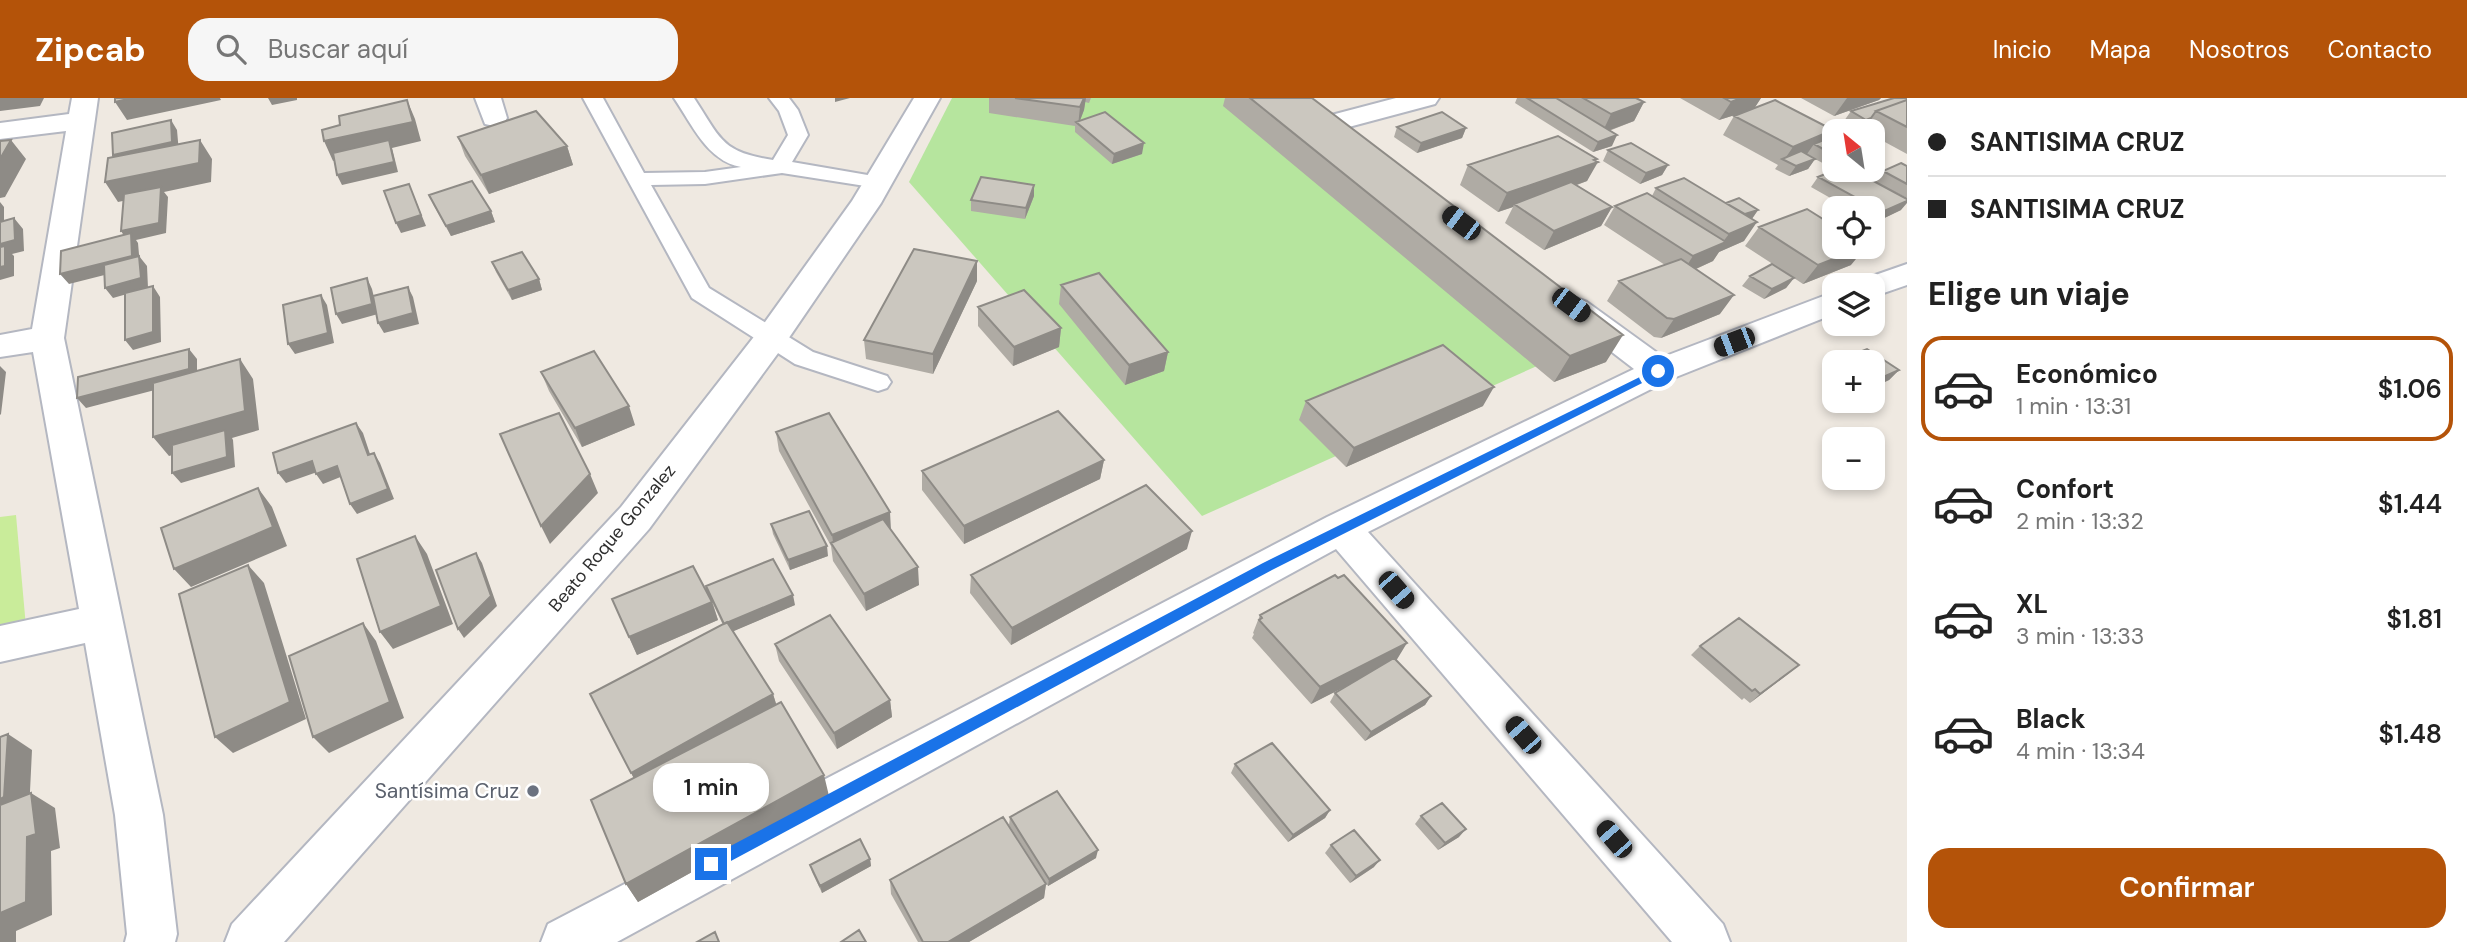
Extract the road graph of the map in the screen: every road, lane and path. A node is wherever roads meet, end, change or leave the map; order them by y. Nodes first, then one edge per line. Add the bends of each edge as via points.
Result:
1 (593, 98) edge
2 (684, 98) edge
3 (779, 98) edge
4 (928, 98) edge
5 (1426, 98) edge
6 (1303, 104) edge
7 (82, 109) edge
8 (1330, 124) junction
9 (0, 131) edge
10 (1363, 149) edge
11 (778, 168) junction
12 (637, 179) junction
13 (878, 183) junction
14 (1549, 289) edge
15 (1822, 307) edge
16 (772, 337) junction
17 (47, 338) junction
18 (0, 346) edge
19 (1658, 371) junction
20 (878, 382) dead end
21 (1341, 528) junction
22 (100, 622) junction
23 (0, 644) edge
24 (150, 942) edge
25 (250, 942) edge
26 (566, 942) edge
27 (1705, 942) edge

1 - 12 lane
2 - 11 lane via 716,146 736,160
3 - 11 lane via 797,135
4 - 13 street, Beato Roque Gonzalez
5 - 8 street
6 - 8 street
7 - 9 street
7 - 17 street
8 - 10 street
11 - 12 lane via 705,178
11 - 13 lane
12 - 16 lane via 700,293
13 - 16 street, Beato Roque Gonzalez
14 - 19 street
15 - 19 street
16 - 20 lane via 804,358
16 - 25 street, Beato Roque Gonzalez via 635,517
17 - 18 street
17 - 22 street
19 - 21 street
21 - 26 street
21 - 27 street
22 - 23 street
22 - 24 street via 139,815

